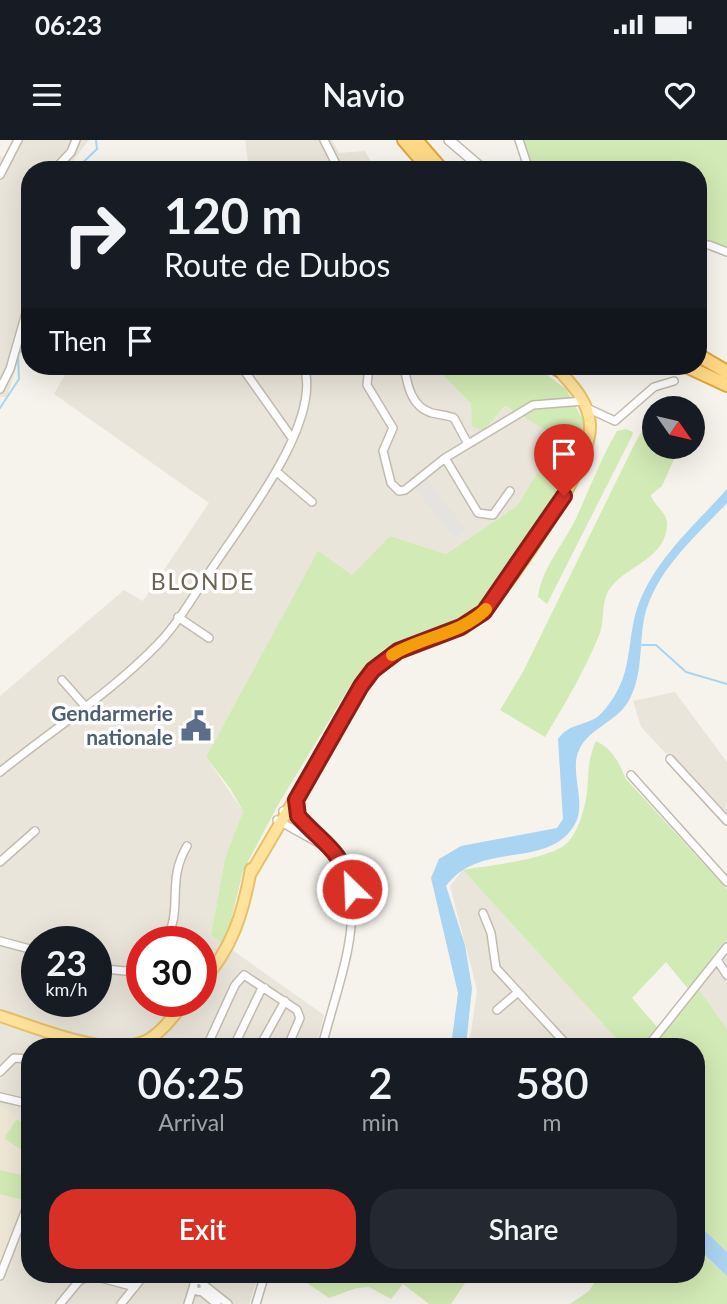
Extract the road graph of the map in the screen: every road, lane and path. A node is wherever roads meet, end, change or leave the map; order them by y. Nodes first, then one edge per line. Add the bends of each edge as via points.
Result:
1 (18, 140) edge
2 (76, 140) edge
3 (324, 140) edge
4 (404, 140) edge
5 (416, 140) edge
6 (449, 140) edge
7 (519, 140) edge
8 (63, 161) edge
9 (335, 161) edge
10 (422, 161) edge
11 (434, 161) edge
12 (474, 161) edge
13 (526, 161) edge
14 (0, 175) edge
15 (707, 247) edge
16 (727, 252) edge
17 (21, 330) edge
18 (707, 362) edge
19 (727, 373) edge
20 (247, 375) edge
21 (305, 375) edge
22 (368, 375) edge
23 (406, 375) edge
24 (561, 375) edge
25 (705, 375) edge
26 (674, 381) dead end
27 (727, 385) edge
28 (0, 389) edge
29 (585, 404) junction
30 (292, 438) junction
31 (468, 444) junction
32 (445, 458) junction
33 (276, 472) junction
34 (510, 491) dead end
35 (312, 502) dead end
36 (178, 617) junction
37 (209, 638) dead end
38 (62, 680) dead end
39 (353, 699) junction
40 (84, 705) junction
41 (670, 759) dead end
42 (0, 772) edge
43 (631, 775) dead end
44 (296, 800) junction
45 (282, 816) junction
46 (727, 821) edge
47 (304, 823) junction
48 (34, 831) dead end
49 (187, 846) dead end
50 (334, 852) junction
51 (0, 862) edge
52 (727, 882) edge
53 (483, 913) dead end
54 (172, 926) edge
55 (0, 941) edge
56 (21, 947) edge
57 (727, 947) edge
58 (717, 960) junction
59 (217, 964) edge
60 (727, 975) edge
61 (265, 988) junction
62 (518, 992) junction
63 (285, 1001) junction
64 (497, 1010) dead end
65 (0, 1016) edge
66 (170, 1017) edge
67 (72, 1038) edge
68 (149, 1038) edge
69 (210, 1038) edge
70 (238, 1038) edge
71 (264, 1038) edge
72 (291, 1038) edge
73 (324, 1038) edge
74 (561, 1038) edge
75 (654, 1038) edge
76 (21, 1058) edge
77 (0, 1072) edge
78 (0, 1097) edge
79 (21, 1102) edge
80 (21, 1222) edge
81 (0, 1276) edge
82 (77, 1283) edge
83 (120, 1283) edge
84 (138, 1283) edge
85 (201, 1283) edge
86 (262, 1283) edge
87 (135, 1287) junction
88 (189, 1301) edge
89 (60, 1304) edge
90 (121, 1304) edge
91 (217, 1304) edge
92 (228, 1304) edge
93 (256, 1304) edge

1 - 14 street
2 - 8 street
3 - 9 street
4 - 10 highway
5 - 11 highway
6 - 12 street
7 - 13 street
15 - 16 street
17 - 28 street
18 - 19 highway
20 - 30 street
21 - 30 street via 305,402
22 - 32 street via 367,385 393,428 383,449 392,486 405,490
23 - 31 street via 416,402 429,412 454,418
24 - 29 main road
25 - 27 highway
26 - 29 street via 646,393 615,421
29 - 31 street via 537,403
29 - 39 main road via 590,437 576,478 495,599 472,621 419,641 384,661
30 - 33 street
31 - 32 street
32 - 34 street via 472,507 484,516 496,512
33 - 35 street
33 - 36 street
36 - 37 street
36 - 40 street via 153,648
38 - 40 street
39 - 44 main road
39 - 45 main road
40 - 42 street
41 - 46 street
43 - 52 street
44 - 45 main road
44 - 47 main road via 296,812
45 - 47 street
45 - 50 street
45 - 59 main road via 251,873 230,947
47 - 50 street
48 - 51 street
49 - 54 street via 174,875
50 - 73 street via 349,881 352,911
53 - 62 street via 491,933 493,962
55 - 56 street
57 - 58 street
58 - 60 street
58 - 75 street
61 - 63 street
61 - 69 street via 249,976 238,980
61 - 70 street
62 - 64 street
62 - 74 street
63 - 71 street
63 - 72 street via 300,1014
65 - 67 main road
66 - 68 main road
76 - 77 street via 14,1058
78 - 79 street
80 - 81 street
82 - 89 street
83 - 87 street
84 - 87 street
85 - 88 street
85 - 91 street
85 - 92 street
86 - 93 street
87 - 90 street

